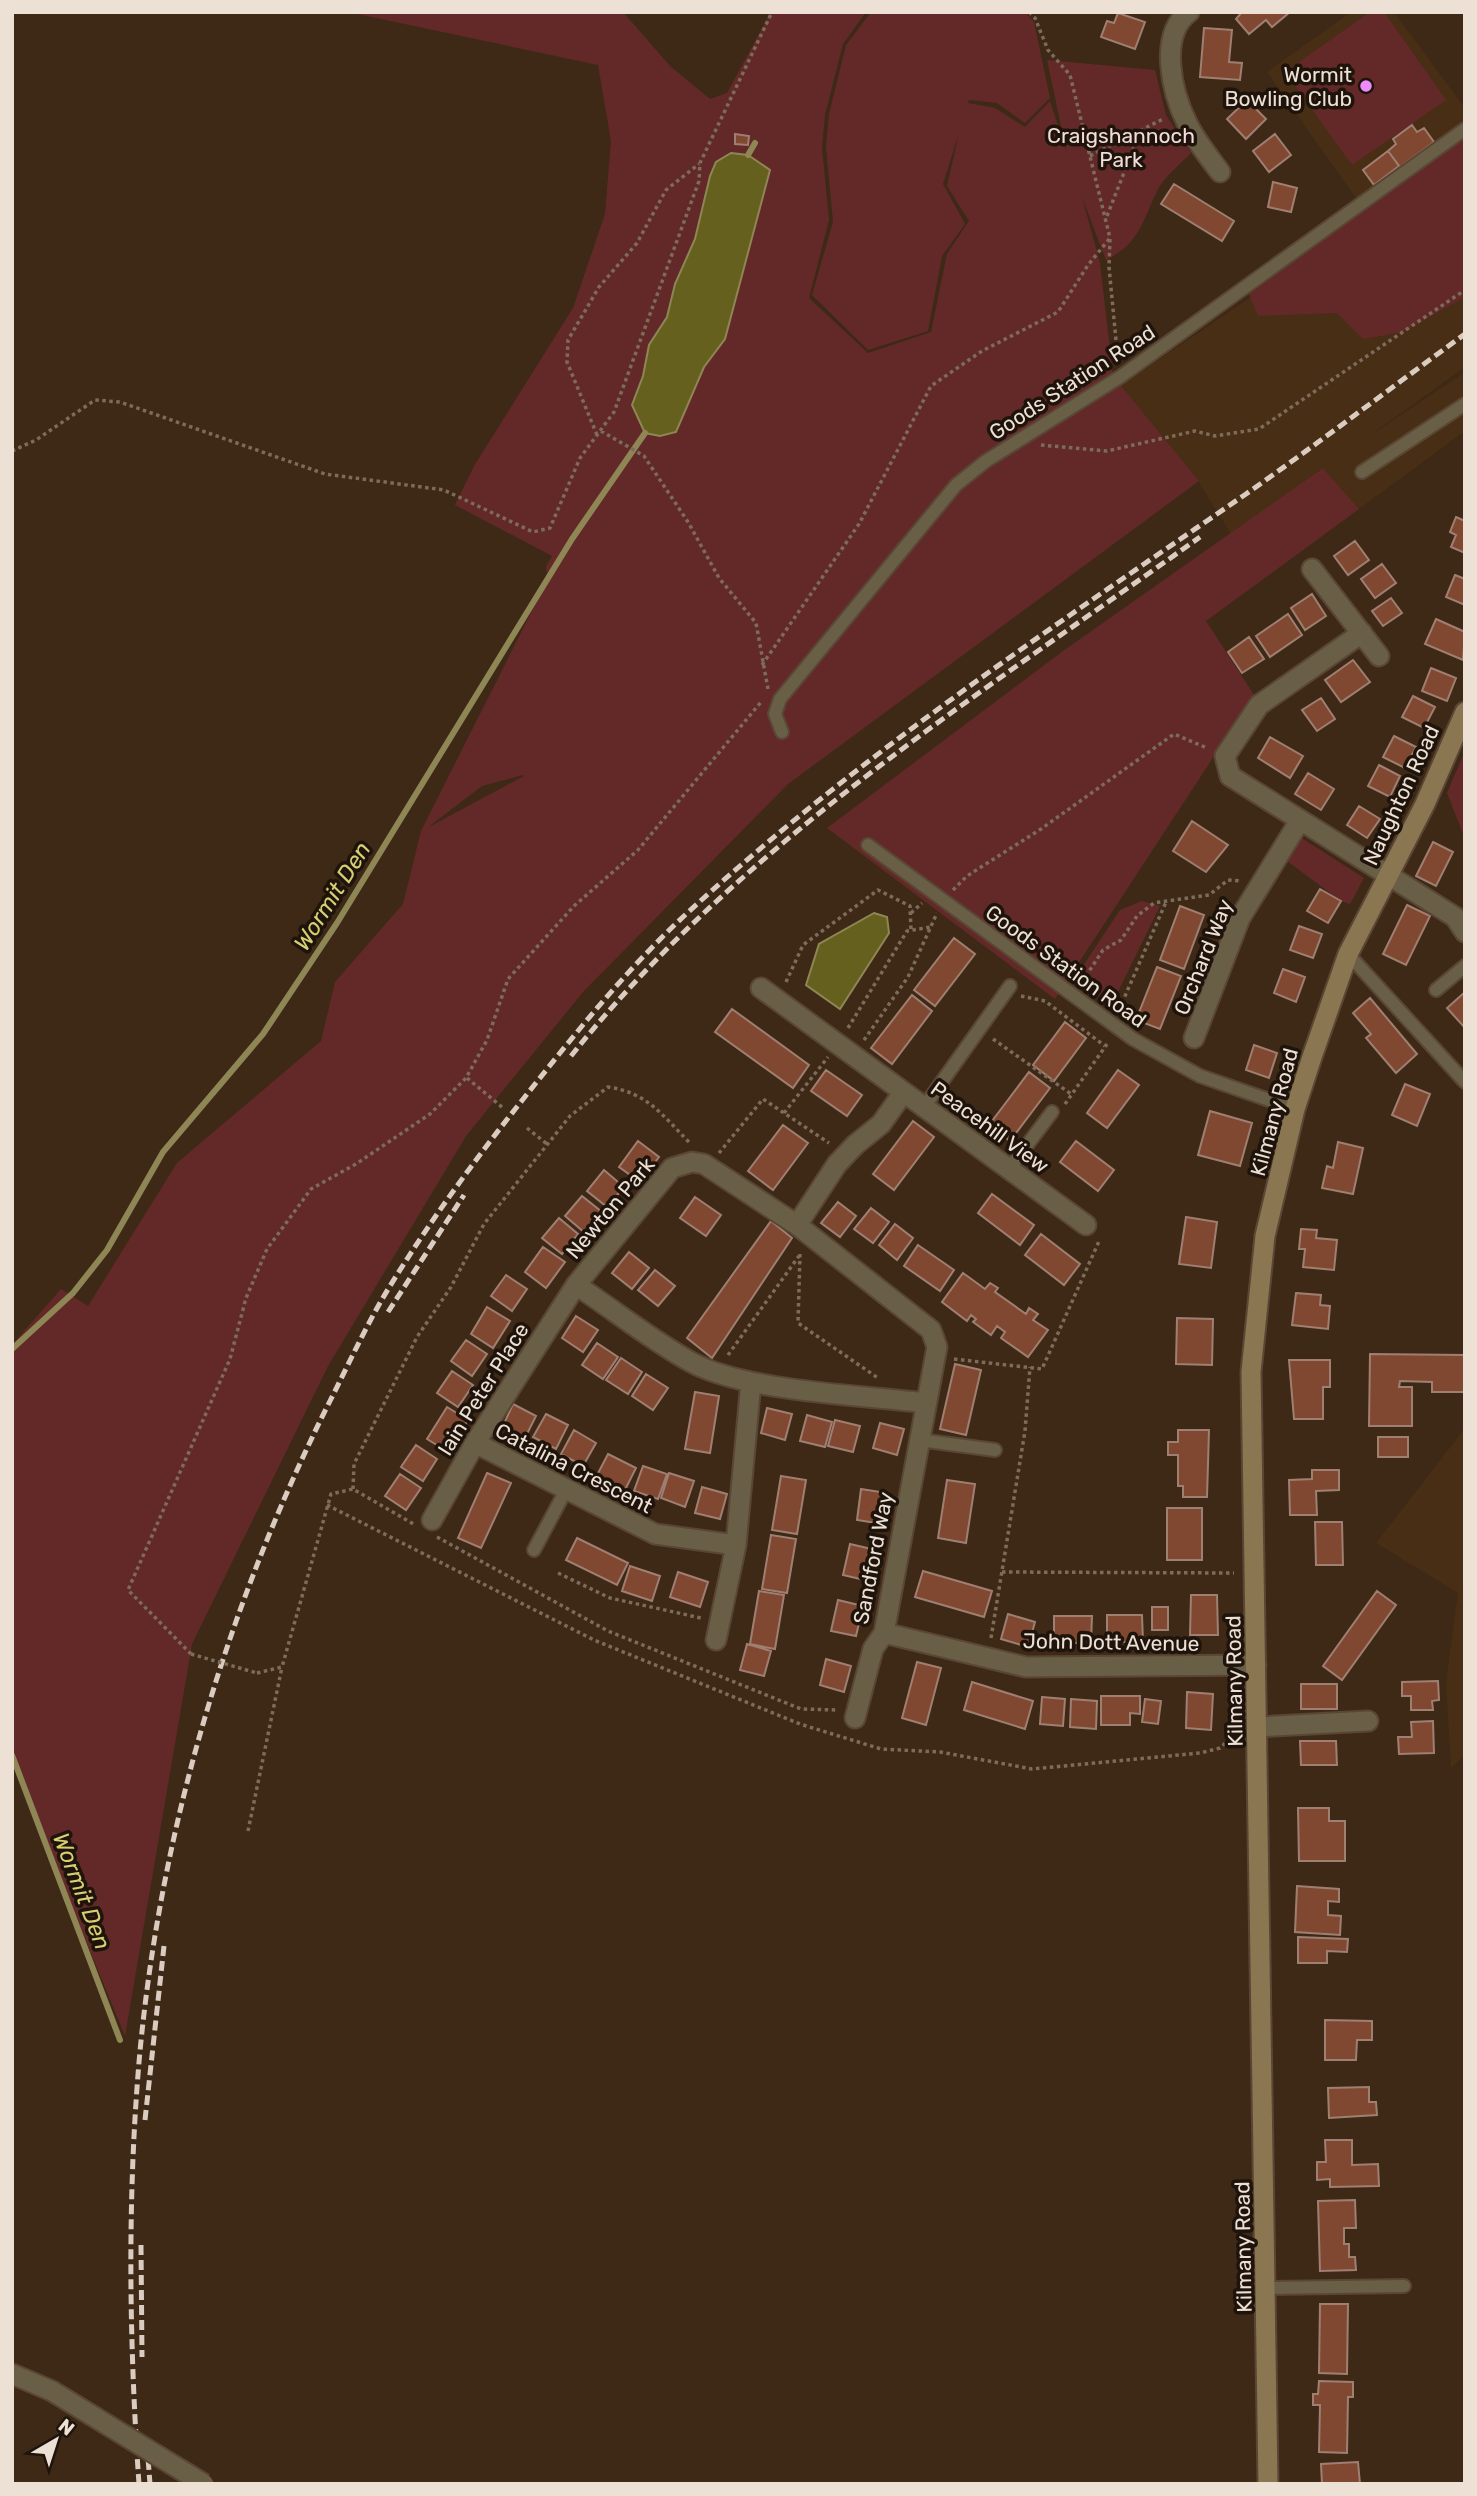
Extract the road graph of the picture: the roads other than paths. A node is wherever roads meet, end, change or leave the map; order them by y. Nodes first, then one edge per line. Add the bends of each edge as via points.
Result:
1 (1189, 12) edge
2 (1465, 129) edge
3 (1220, 172) dead end
4 (1465, 404) edge
5 (1362, 472) dead end
6 (1312, 569) dead end
7 (1362, 633) junction
8 (1379, 656) dead end
9 (1465, 712) edge
10 (782, 732) dead end
11 (1298, 822) junction
12 (868, 845) dead end
13 (1388, 877) junction
14 (1377, 897) joint
15 (1465, 932) edge
16 (1348, 954) junction
17 (1465, 965) edge
18 (1010, 986) dead end
19 (761, 988) dead end
20 (1436, 990) dead end
21 (1194, 1038) dead end
22 (1465, 1082) edge
23 (903, 1093) junction
24 (924, 1107) junction
25 (1295, 1109) junction
26 (1052, 1112) road end
27 (1009, 1169) junction
28 (1086, 1225) road end
29 (805, 1231) junction
30 (576, 1285) junction
31 (751, 1382) junction
32 (926, 1403) junction
33 (919, 1440) junction
34 (475, 1443) junction
35 (995, 1450) dead end
36 (566, 1490) junction
37 (425, 1526) road end
38 (736, 1545) junction
39 (534, 1550) dead end
40 (718, 1631) road end
41 (884, 1633) junction
42 (1256, 1665) junction
43 (856, 1714) road end
44 (1258, 1721) junction
45 (1368, 1721) dead end
46 (1404, 2286) dead end
47 (1266, 2288) junction
48 (12, 2374) edge
49 (204, 2484) edge
50 (1268, 2484) edge

1 - 3 street via 1181,18 1168,52 1172,77 1186,123
2 - 10 lane, Goods Station Road via 1120,377 956,485 780,699 775,714
4 - 5 lane
6 - 7 street
7 - 8 street
7 - 11 street via 1259,705 1225,756 1230,776
9 - 13 main road, Naughton Road
11 - 13 street
11 - 21 street, Orchard Way via 1240,918
12 - 25 lane, Goods Station Road via 1118,1028 1200,1076
13 - 14 main road, Naughton Road
13 - 15 street via 1455,917
14 - 16 main road, Kilmany Road
16 - 22 lane
16 - 25 main road, Kilmany Road
17 - 20 lane
18 - 24 lane
19 - 23 street
23 - 24 street, Peacehill View
23 - 29 street, Peacehill View via 881,1124 846,1154
24 - 27 street, Peacehill View
25 - 42 main road, Kilmany Road via 1265,1236 1251,1372
26 - 27 lane
27 - 28 street, Peacehill View
29 - 30 street, Newton Park via 706,1165 692,1162 672,1168
29 - 32 street via 936,1338
30 - 31 street, Newton Park via 692,1363
30 - 34 street, Iain Peter Place
31 - 32 street, Newton Park
31 - 38 street
32 - 33 street, Sandford Way
33 - 35 lane
33 - 41 street, Sandford Way
34 - 36 street, Catalina Crescent
34 - 37 street, Iain Peter Place
36 - 38 street, Catalina Crescent via 655,1534
36 - 39 lane
38 - 40 street
41 - 42 street, John Dott Avenue via 1026,1667
41 - 43 street, Sandford Way via 873,1649
42 - 44 main road, Kilmany Road
44 - 45 street
44 - 47 main road, Kilmany Road
46 - 47 lane
47 - 50 main road, Kilmany Road
48 - 49 street, bridge via 52,2391

